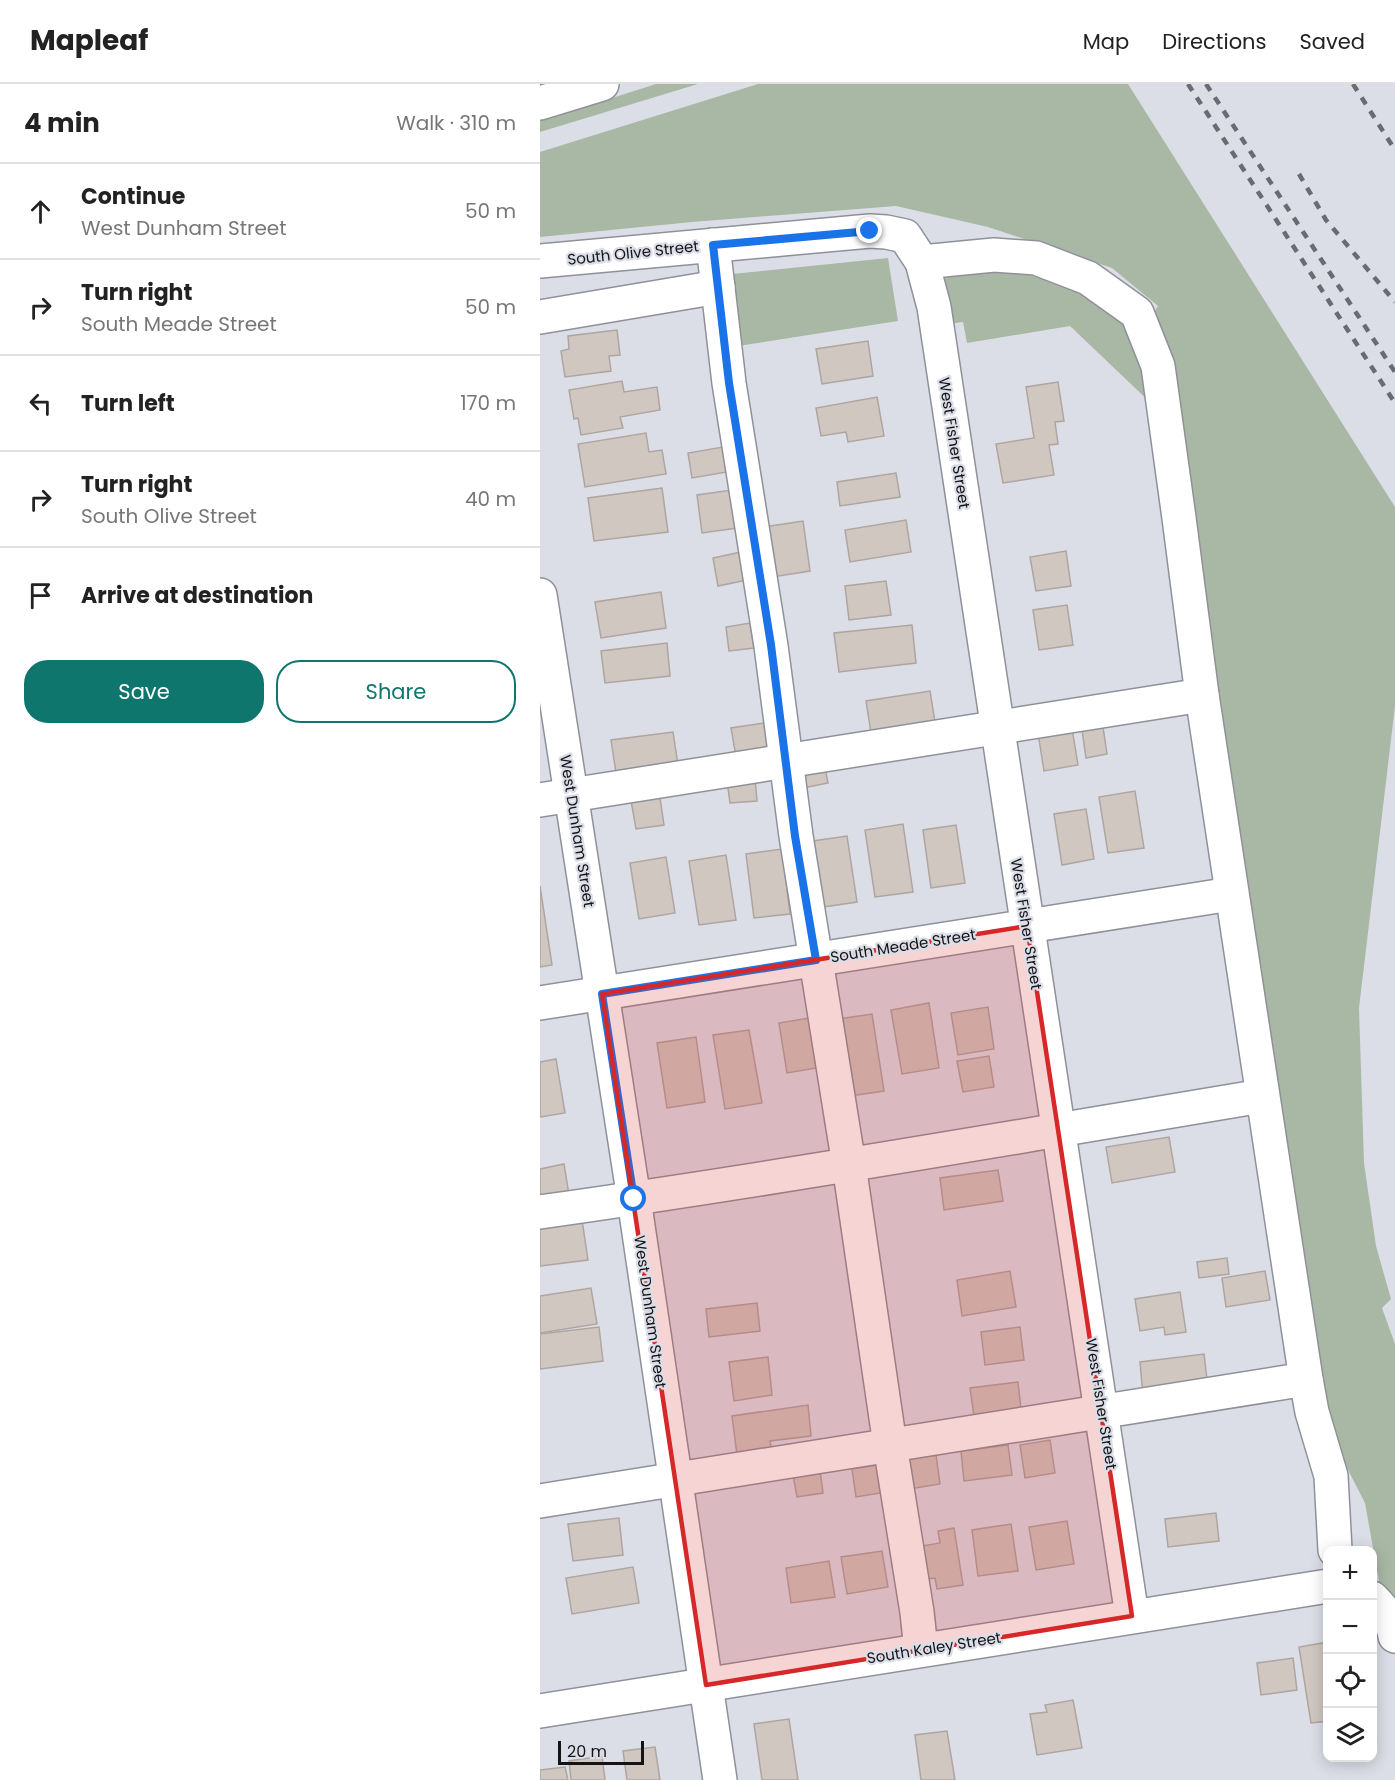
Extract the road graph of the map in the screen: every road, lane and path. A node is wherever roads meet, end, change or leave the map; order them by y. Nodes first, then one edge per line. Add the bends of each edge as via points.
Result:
1 (602, 84) edge
2 (540, 103) edge
3 (713, 245) junction
4 (914, 249) junction
5 (540, 261) edge
6 (718, 287) junction
7 (540, 317) edge
8 (540, 595) edge
9 (1202, 696) junction
10 (997, 728) junction
11 (786, 761) junction
12 (556, 798) edge
13 (1231, 894) junction
14 (1027, 926) junction
15 (816, 960) junction
16 (602, 994) junction
17 (540, 1004) edge
18 (1262, 1096) junction
19 (1058, 1129) junction
20 (849, 1165) junction
21 (634, 1199) junction
22 (540, 1212) edge
23 (1306, 1379) junction
24 (1102, 1412) junction
25 (890, 1445) junction
26 (676, 1481) junction
27 (540, 1501) edge
28 (1335, 1546) edge
29 (1323, 1587) edge
30 (1374, 1600) edge
31 (1132, 1616) junction
32 (1395, 1636) edge
33 (921, 1650) junction
34 (706, 1685) junction
35 (540, 1711) edge
36 (720, 1780) edge

1 - 2 street
3 - 4 street, South Olive Street via 870,231
3 - 5 street, South Olive Street
3 - 6 street
4 - 9 street, South Olive Street via 1036,258 1088,278 1137,313 1158,366
4 - 10 street, West Fisher Street via 934,307
6 - 7 street
6 - 11 street
8 - 12 street, West Dunham Street
9 - 10 street
9 - 13 street, South Olive Street
10 - 11 street
10 - 14 street, West Fisher Street
11 - 12 street
11 - 15 street
12 - 16 street, West Dunham Street
13 - 14 street, South Meade Street
13 - 18 street, South Olive Street
14 - 15 street, South Meade Street
14 - 19 street, West Fisher Street
15 - 16 street, South Meade Street
15 - 20 street
16 - 17 street, South Meade Street
16 - 21 street, West Dunham Street
18 - 19 street
18 - 23 street, South Olive Street
19 - 20 street
19 - 24 street, West Fisher Street
20 - 21 street
20 - 25 street
21 - 22 street
21 - 26 street, West Dunham Street
23 - 24 street
23 - 28 street, South Olive Street via 1331,1476
24 - 25 street
24 - 31 street, West Fisher Street
25 - 26 street
25 - 33 street
26 - 27 street
26 - 34 street, West Dunham Street
29 - 31 street, South Kaley Street
30 - 32 street via 1385,1611
31 - 33 street, South Kaley Street
33 - 34 street, South Kaley Street
34 - 35 street, South Kaley Street
34 - 36 street, West Dunham Street

